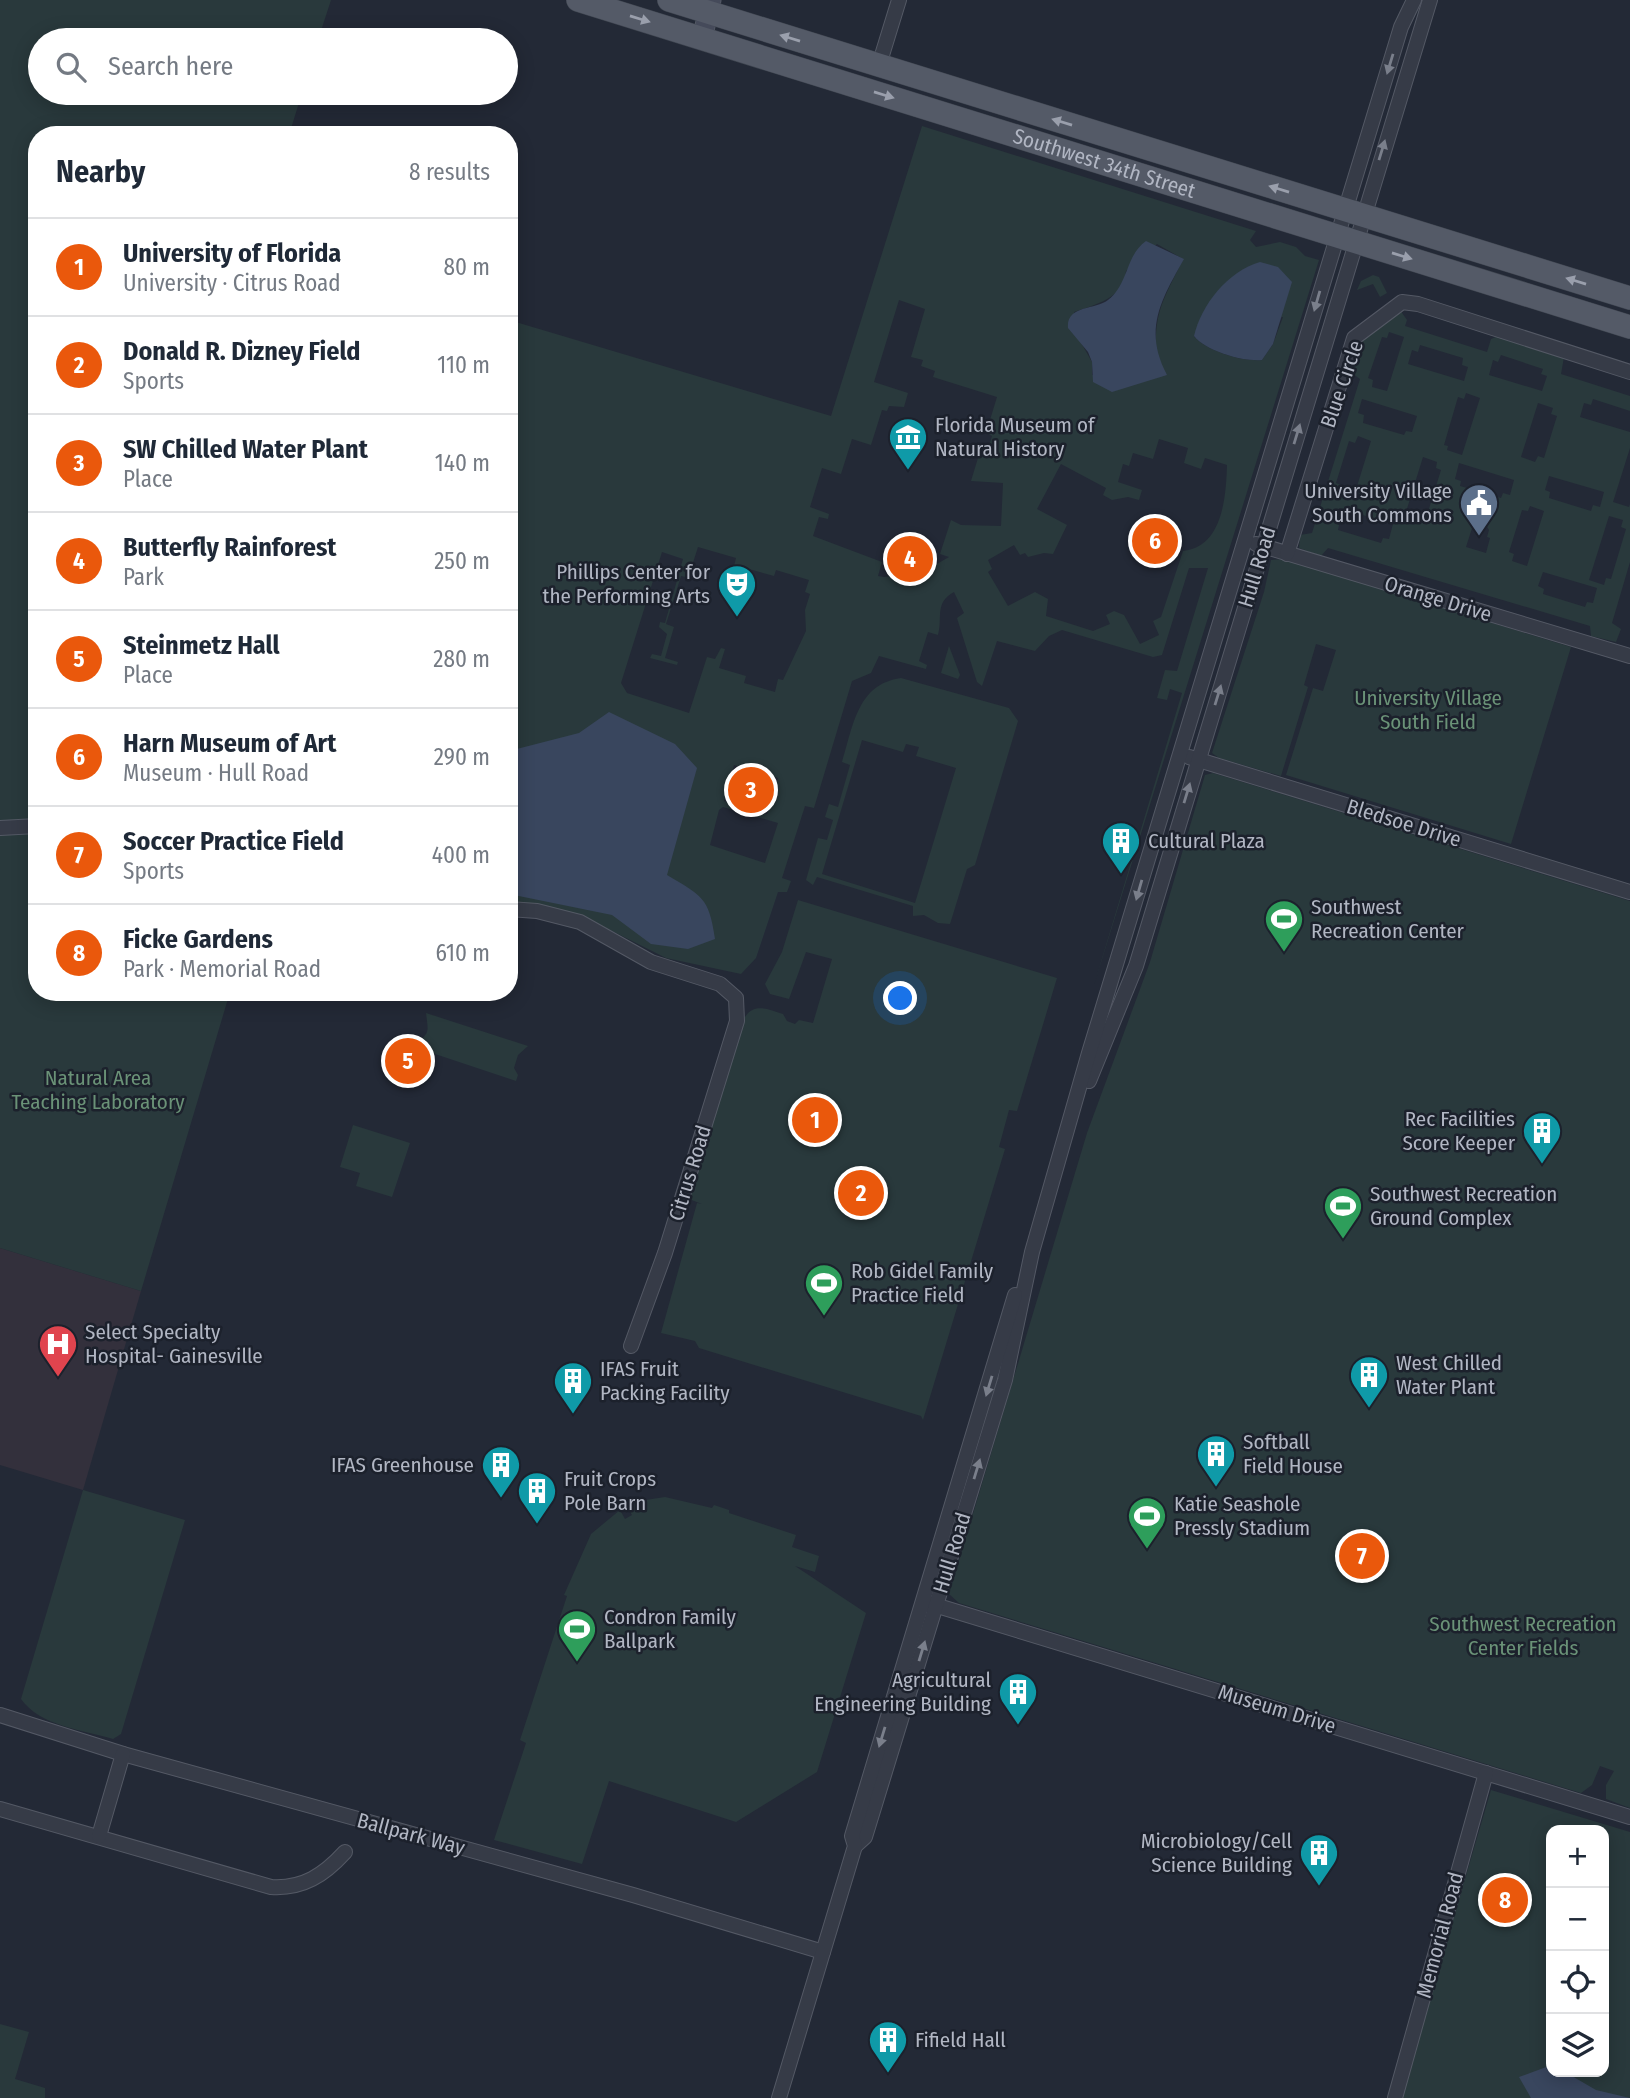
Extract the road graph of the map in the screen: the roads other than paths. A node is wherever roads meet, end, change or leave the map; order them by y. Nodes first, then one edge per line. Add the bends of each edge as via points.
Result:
1 (578, 0) edge
2 (669, 0) edge
3 (899, 0) edge
4 (1414, 0) edge
5 (1430, 0) edge
6 (710, 6) edge
7 (702, 39) junction
8 (777, 61) junction
9 (879, 65) junction
10 (1354, 212) junction
11 (1346, 238) junction
12 (1630, 298) edge
13 (1630, 327) edge
14 (1630, 372) edge
15 (1246, 541) junction
16 (1263, 546) junction
17 (1287, 554) junction
18 (1630, 656) edge
19 (1178, 753) junction
20 (1197, 760) junction
21 (28, 826) edge
22 (7, 828) edge
23 (1630, 892) edge
24 (518, 910) edge
25 (1069, 1128) junction
26 (631, 1346) dead end
27 (930, 1603) junction
28 (0, 1715) edge
29 (123, 1754) junction
30 (1486, 1773) junction
31 (0, 1809) edge
32 (1630, 1817) edge
33 (99, 1836) junction
34 (345, 1852) dead end
35 (823, 1952) junction
36 (779, 2098) edge
37 (1395, 2098) edge

1 -> 7 main road, Southwest 34th Street
2 - 6 main road, Southwest 34th Street
3 - 9 street
4 -> 10 street, Hull Road via 1401,27
10 -> 5 street, Hull Road
6 - 7 main road
9 -> 6 main road, Southwest 34th Street
7 - 8 main road, Southwest 34th Street
8 - 9 main road via 807,60 861,74
8 -> 11 main road, Southwest 34th Street
10 -> 9 main road, Southwest 34th Street
10 - 11 street, Hull Road
12 -> 10 main road, Southwest 34th Street
11 -> 13 main road, Southwest 34th Street
11 -> 15 street, Hull Road
16 -> 11 street, Hull Road
14 - 17 street, Blue Circle via 1402,302 1354,338
15 - 16 street, Orange Drive
15 - 19 street, Hull Road
16 - 17 street, Orange Drive
20 -> 16 street, Hull Road
17 - 18 street, Orange Drive
19 - 20 street, Bledsoe Drive
19 -> 25 street, Hull Road
20 - 23 street, Bledsoe Drive
25 -> 20 street, Hull Road via 1136,966
21 - 22 street
24 - 26 street, Citrus Road via 587,925 651,962 720,984 736,998 739,1014 733,1035
25 - 27 street, Hull Road via 1031,1252 1005,1380
27 - 30 street, Museum Drive
27 - 35 street, Hull Road via 865,1837 855,1846
28 - 29 street, Ballpark Way
29 - 33 street
29 - 35 street, Ballpark Way
30 - 32 street, Museum Drive
30 - 37 street, Memorial Road
31 - 33 street
33 - 34 street via 271,1887 314,1880
35 - 36 street, Hull Road

